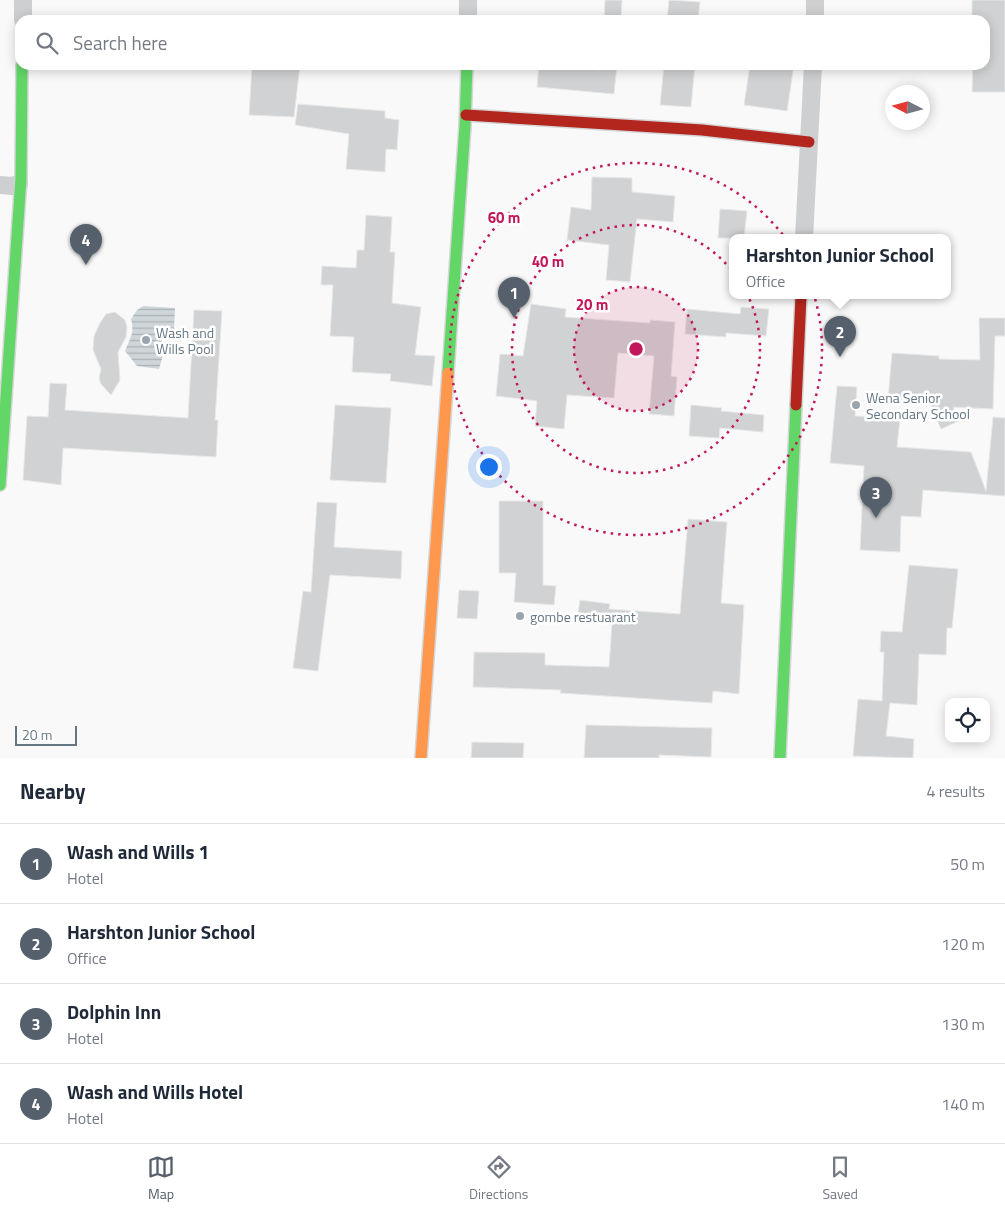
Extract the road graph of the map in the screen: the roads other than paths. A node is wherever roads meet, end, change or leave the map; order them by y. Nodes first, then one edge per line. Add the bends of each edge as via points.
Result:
1 (23, 0) edge
2 (468, 0) edge
3 (815, 0) edge
4 (22, 15) edge
5 (468, 15) edge
6 (815, 15) edge
7 (22, 70) edge
8 (467, 70) edge
9 (813, 70) edge
10 (466, 115) junction
11 (809, 142) junction
12 (19, 184) junction
13 (0, 185) edge
14 (804, 234) edge
15 (801, 299) edge
16 (0, 485) edge
17 (421, 758) edge
18 (780, 758) edge

1 - 4 street
2 - 5 street
3 - 6 street
7 - 12 street via 22,178
8 - 10 street
9 - 11 street
10 - 11 street via 702,130
10 - 17 street
11 - 14 street
12 - 13 street
12 - 16 street
15 - 18 street

